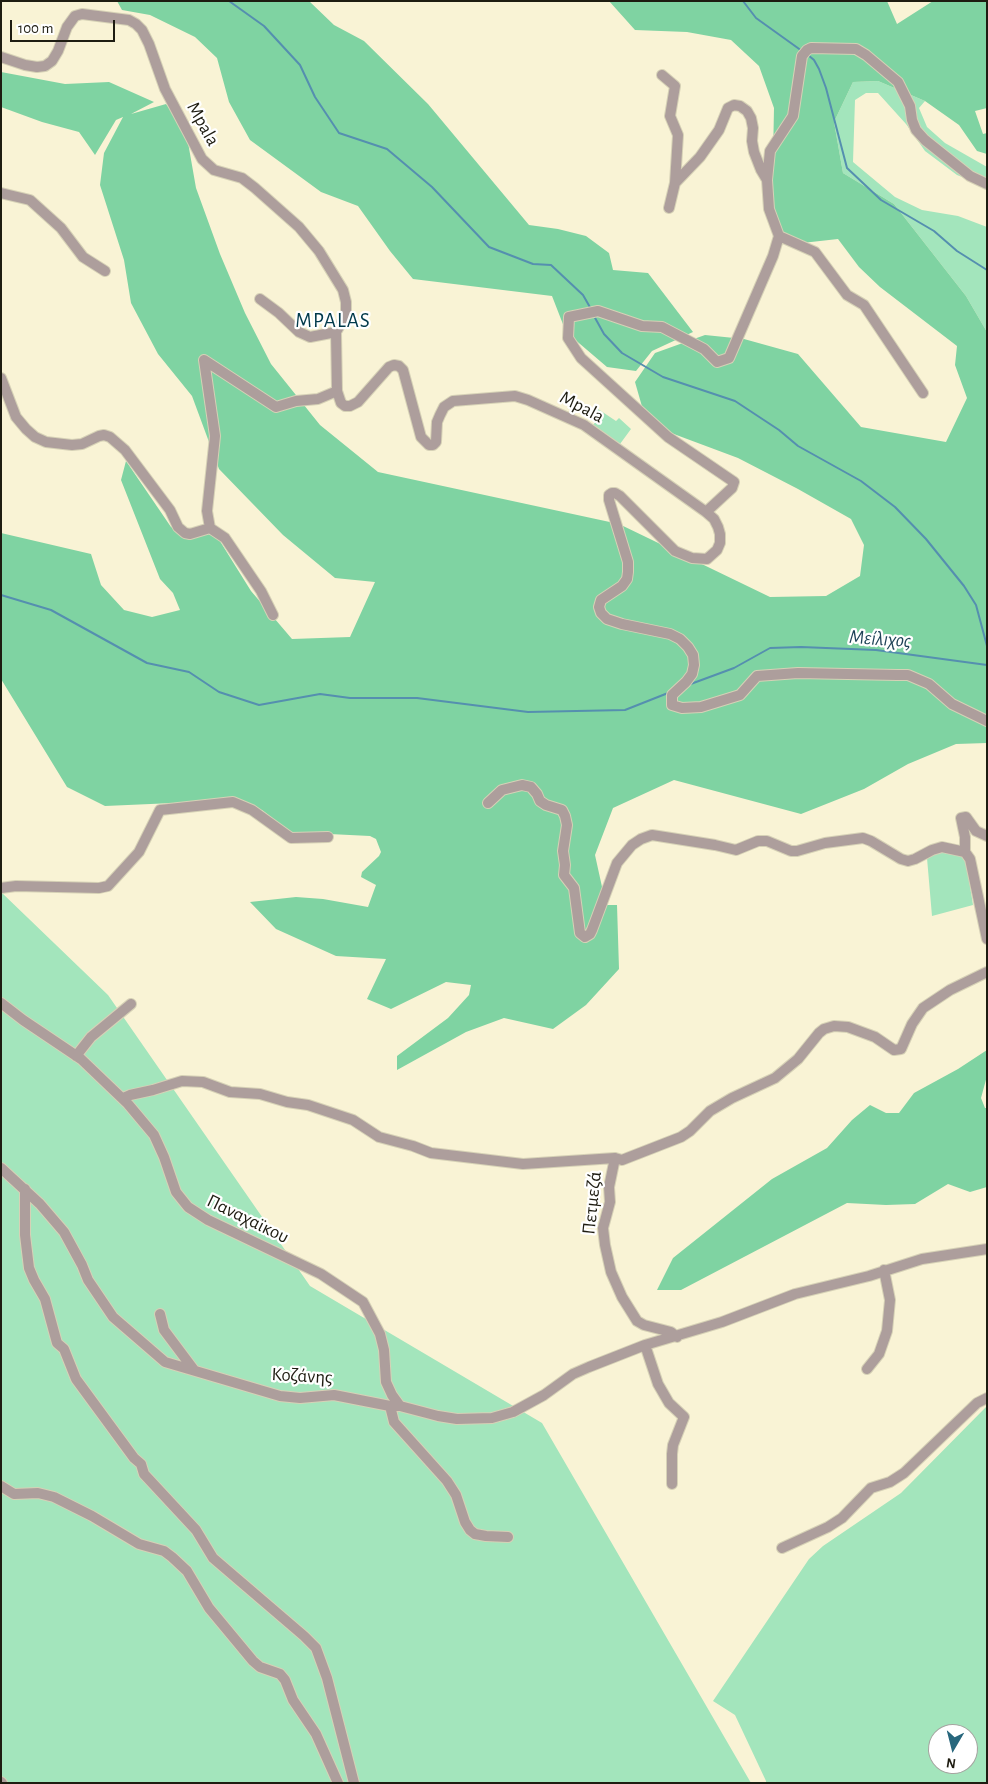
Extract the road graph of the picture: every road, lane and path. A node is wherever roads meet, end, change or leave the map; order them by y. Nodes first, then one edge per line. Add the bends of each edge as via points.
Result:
1 (1, 57) edge
2 (662, 75) dead end
3 (767, 180) junction
4 (675, 183) junction
5 (987, 184) edge
6 (1, 193) edge
7 (669, 208) dead end
8 (779, 236) junction
9 (104, 271) dead end
10 (260, 299) dead end
11 (336, 332) junction
12 (1, 378) edge
13 (338, 391) junction
14 (923, 393) dead end
15 (706, 512) junction
16 (210, 528) junction
17 (272, 614) dead end
18 (987, 722) edge
19 (488, 803) dead end
20 (328, 836) dead end
21 (987, 836) edge
22 (965, 852) junction
23 (1, 888) edge
24 (987, 939) edge
25 (987, 972) edge
26 (1, 1003) edge
27 (130, 1004) dead end
28 (76, 1056) junction
29 (123, 1098) junction
30 (615, 1158) junction
31 (1, 1168) edge
32 (24, 1189) junction
33 (987, 1249) edge
34 (884, 1270) junction
35 (160, 1314) dead end
36 (677, 1337) junction
37 (645, 1345) junction
38 (867, 1369) dead end
39 (194, 1370) junction
40 (987, 1398) edge
41 (390, 1406) junction
42 (400, 1406) junction
43 (672, 1484) dead end
44 (1, 1486) edge
45 (508, 1537) dead end
46 (782, 1548) dead end
47 (338, 1783) edge
48 (354, 1783) edge

1 - 11 street, Mpala via 25,65 45,66 58,52 67,27 75,16 82,14 129,20 136,24 149,44 164,89 202,159 214,170 242,178 255,188 299,227 318,250 343,290 346,302 346,315
2 - 4 street via 675,86 670,116 678,135
3 - 4 street via 754,152 751,118 734,104 728,108 719,130 700,156
3 - 5 street via 770,151 794,112 804,53 815,47 856,50 866,55 898,82 910,106 916,130 970,176
3 - 8 street via 769,209
4 - 7 street
6 - 9 street via 30,200 61,228 83,257
8 - 14 street via 815,252 847,295 864,306
8 - 15 street via 729,358 717,362 704,349 662,327 642,326 592,312 569,317 568,338 582,358 668,437 734,482 732,488
10 - 11 street via 299,332 310,337
11 - 13 street, Mpala
12 - 16 street via 16,417 35,437 46,442 72,445 99,436 110,437 125,450 185,533
13 - 15 street, Mpala via 341,403 350,406 358,402 389,367 399,366 403,370 421,437 429,445 436,442 440,415 453,401 515,396 528,400 584,425
13 - 16 street via 318,399 276,407 204,360 215,436 207,511
15 - 18 street, Mpala via 718,527 720,543 712,556 699,559 675,551 620,496 615,493 609,495 628,572 622,586 601,600 599,607 607,619 670,634 688,647 693,655 692,674 672,695 672,705 701,707 740,695 757,676 798,673 908,675
16 - 17 street via 225,538 261,591
19 - 22 street via 502,790 522,785 530,788 546,805 562,810 566,825 564,875 574,888 580,933 585,937 592,930 617,862 641,839 652,835 736,850 758,841 767,841 798,851 824,843 863,838 908,861 942,847
20 - 23 street via 291,838 252,810 233,802 160,810 139,852 108,886
21 - 22 street via 976,831 967,818 962,817
22 - 24 street via 970,859
25 - 30 street via 923,1008 901,1050 894,1050 875,1037 848,1028 834,1026 824,1029 783,1073 716,1107 684,1135 627,1159
26 - 28 street, Παναχαϊκου
27 - 28 street via 91,1037
28 - 29 street, Παναχαϊκου
29 - 30 street via 182,1081 203,1082 230,1092 260,1094 308,1105 353,1120 379,1137 431,1153 523,1164
29 - 42 street, Παναχαϊκου via 154,1134 176,1192 188,1208 321,1274 363,1302 380,1334 386,1382
30 - 36 street, Πετμεζά via 604,1228 611,1272 637,1321
31 - 32 street, Κοζάνης
32 - 39 street, Κοζάνης via 64,1232 88,1280 113,1317 165,1362
32 - 48 street via 24,1235 29,1268 45,1299 57,1343 64,1349 76,1380 141,1464 144,1474 196,1530 213,1558 316,1648
33 - 34 street, Κοζάνης via 922,1258
34 - 36 street, Κοζάνης via 795,1294
34 - 38 street via 890,1300 887,1331 879,1354
35 - 39 street via 164,1330
36 - 37 street, Κοζάνης
37 - 42 street, Κοζάνης via 578,1371 528,1405 498,1417 438,1416
37 - 43 street via 658,1384 669,1403 684,1417 673,1445
39 - 41 street, Κοζάνης via 280,1396 334,1395
40 - 46 street via 977,1403 904,1473 871,1488 842,1518 828,1527
41 - 42 street, Κοζάνης
41 - 45 street via 394,1422 451,1488 470,1530 475,1534
44 - 47 street via 14,1494 38,1493 54,1497 139,1544 172,1556 187,1571 209,1608 253,1661 280,1674 285,1680 293,1700 316,1734

